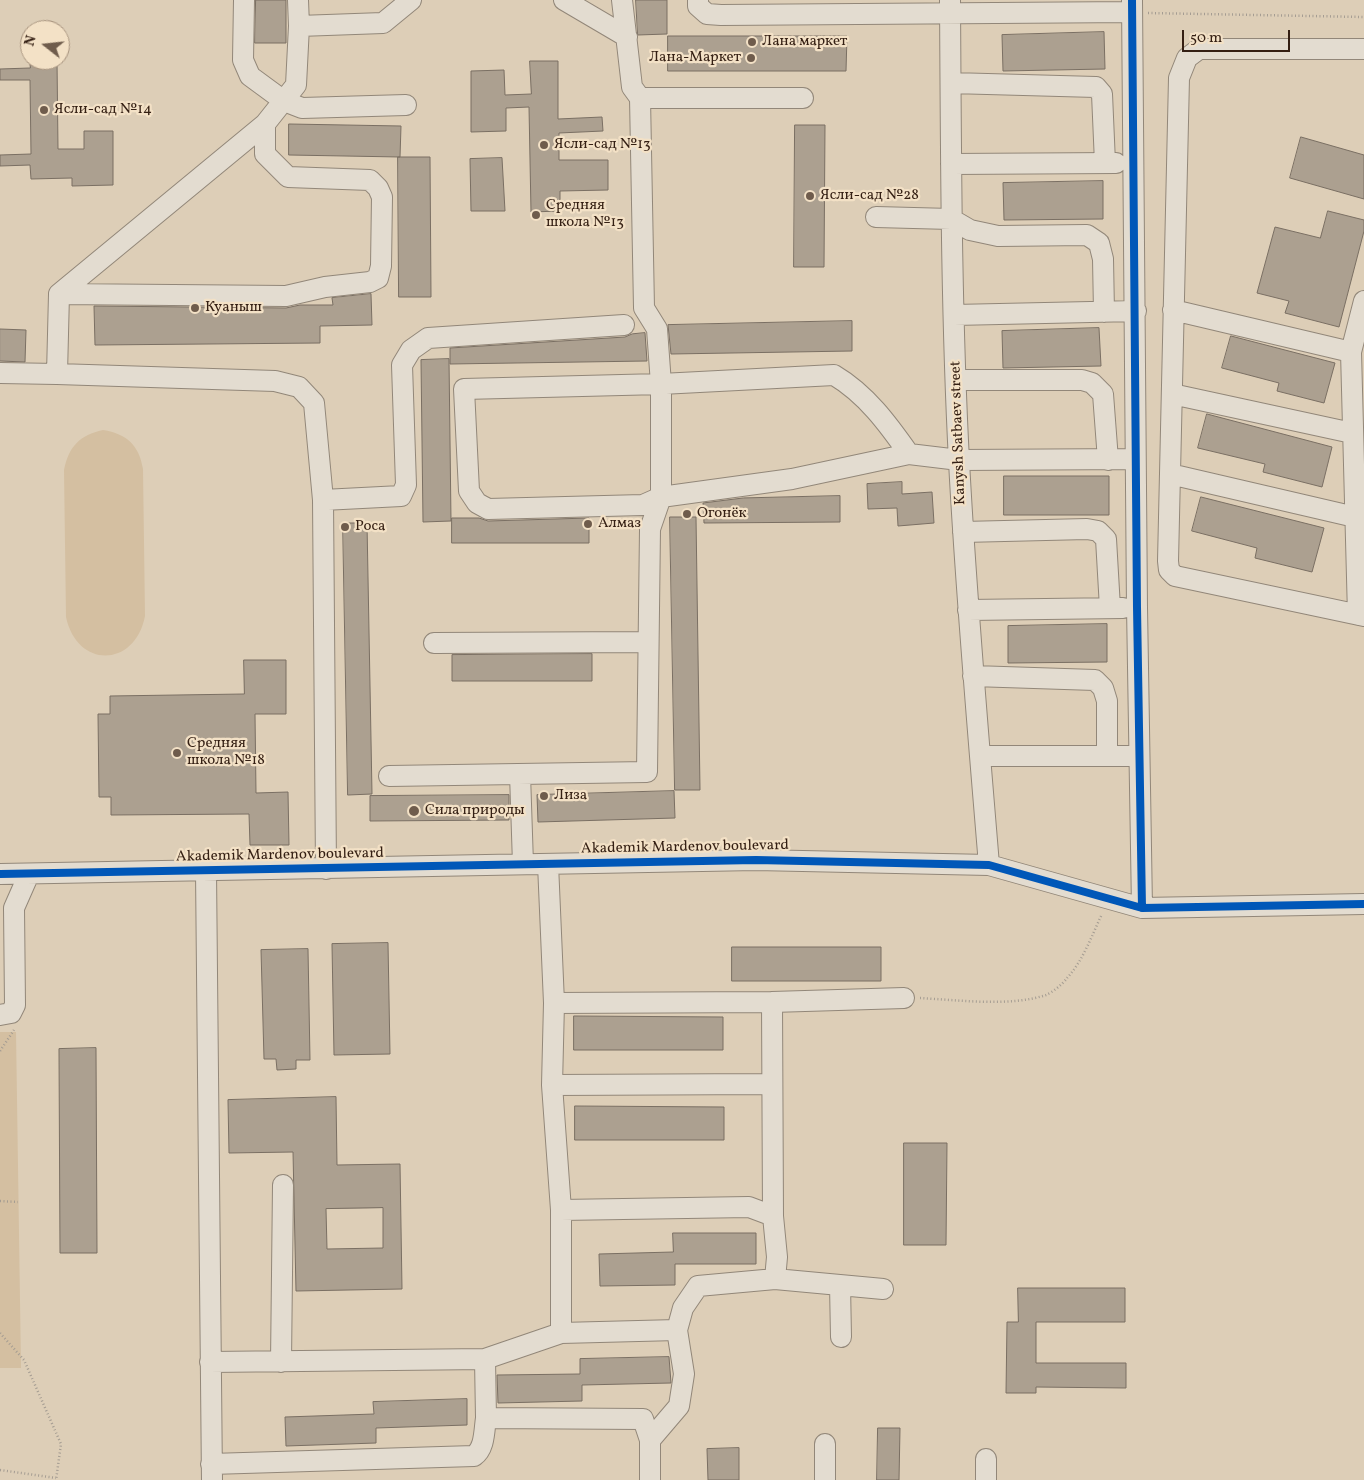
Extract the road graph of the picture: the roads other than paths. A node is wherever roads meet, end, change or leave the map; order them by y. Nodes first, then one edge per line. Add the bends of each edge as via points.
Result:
1 (244, 0) edge
2 (298, 0) edge
3 (412, 0) edge
4 (564, 0) edge
5 (622, 0) edge
6 (698, 0) edge
7 (1132, 6) edge
8 (1104, 7) edge
9 (950, 8) edge
10 (299, 26) junction
11 (627, 37) junction
12 (1364, 49) edge
13 (951, 83) junction
14 (640, 98) junction
15 (803, 98) dead end
16 (284, 101) junction
17 (406, 105) dead end
18 (265, 124) junction
19 (1134, 162) junction
20 (1105, 163) junction
21 (951, 164) junction
22 (876, 217) dead end
23 (951, 219) junction
24 (59, 294) junction
25 (1364, 301) edge
26 (1173, 310) junction
27 (1136, 311) junction
28 (1104, 312) junction
29 (954, 316) junction
30 (624, 325) dead end
31 (1351, 352) junction
32 (0, 373) edge
33 (57, 374) junction
34 (956, 380) junction
35 (661, 384) junction
36 (1172, 394) junction
37 (1352, 433) junction
38 (909, 454) junction
39 (1135, 459) junction
40 (959, 460) junction
41 (1108, 460) junction
42 (1170, 474) junction
43 (662, 497) junction
44 (323, 500) junction
45 (1355, 517) junction
46 (963, 532) junction
47 (1360, 547) edge
48 (1137, 607) junction
49 (1110, 608) junction
50 (968, 610) junction
51 (1361, 616) edge
52 (647, 642) junction
53 (434, 643) dead end
54 (973, 676) junction
55 (980, 756) junction
56 (1108, 756) junction
57 (1138, 756) junction
58 (520, 774) junction
59 (389, 776) dead end
60 (523, 864) junction
61 (548, 864) junction
62 (989, 865) junction
63 (326, 869) junction
64 (206, 871) junction
65 (0, 874) edge
66 (29, 874) junction
67 (1364, 904) edge
68 (7, 908) edge
69 (1142, 908) junction
70 (904, 998) road end
71 (772, 1002) junction
72 (554, 1003) junction
73 (5, 1014) edge
74 (771, 1084) junction
75 (552, 1085) junction
76 (283, 1185) dead end
77 (561, 1210) junction
78 (773, 1216) junction
79 (775, 1278) junction
80 (840, 1285) junction
81 (883, 1289) dead end
82 (677, 1330) junction
83 (561, 1333) junction
84 (841, 1337) dead end
85 (485, 1359) junction
86 (210, 1362) junction
87 (282, 1362) junction
88 (486, 1418) junction
89 (650, 1440) junction
90 (825, 1444) dead end
91 (986, 1459) dead end
92 (212, 1472) edge
93 (650, 1480) edge
94 (825, 1480) edge
95 (986, 1480) edge

1 - 16 street via 243,60 250,76
2 - 10 street
3 - 10 street via 383,23
4 - 11 street
5 - 11 street
6 - 9 street via 698,6 707,14 721,15
7 - 8 street
7 - 19 street
8 - 9 street
9 - 13 street, Kanysh Satbaev street
10 - 16 street via 296,85
11 - 14 street via 632,87
12 - 26 street via 1199,48 1187,58 1179,78
13 - 20 street via 1096,88 1102,94
13 - 21 street, Kanysh Satbaev street
14 - 15 street
14 - 35 street via 644,308 657,329
16 - 17 street via 302,108
16 - 18 street
18 - 24 street
18 - 24 street via 265,154 288,177 370,180 378,188 382,197 378,278 286,296
19 - 20 street
19 - 27 street
20 - 21 street
21 - 23 street, Kanysh Satbaev street
22 - 23 street
23 - 28 street via 970,230 998,236 1088,235 1099,243 1103,258
23 - 29 street, Kanysh Satbaev street
24 - 33 street
25 - 31 street
26 - 31 street
26 - 36 street
27 - 28 street
27 - 39 street
28 - 29 street
29 - 34 street, Kanysh Satbaev street
30 - 44 street via 428,338 411,350 402,365 406,484 402,496
31 - 37 street
32 - 33 street
33 - 44 street via 275,381 299,387 314,403
34 - 40 street, Kanysh Satbaev street
34 - 41 street via 1082,380 1092,383 1103,394
35 - 38 street via 834,375 884,417
35 - 43 street
35 - 43 street via 464,389 469,491 482,506 488,509 643,505
36 - 37 street
36 - 42 street
37 - 45 street
38 - 40 street
38 - 43 street via 792,479
39 - 41 street
39 - 48 street
40 - 41 street
40 - 46 street, Kanysh Satbaev street
42 - 45 street
42 - 51 street via 1168,561 1169,570 1176,576
43 - 52 street via 650,529
44 - 63 street
45 - 47 street
46 - 49 street via 1098,531 1106,539
46 - 50 street, Kanysh Satbaev street
47 - 51 street
48 - 49 street
48 - 57 street
49 - 50 street
50 - 54 street, Kanysh Satbaev street
52 - 53 street
52 - 58 street via 648,772
54 - 55 street, Kanysh Satbaev street
54 - 56 street via 1095,680 1104,688 1107,700
55 - 56 street
55 - 62 street, Kanysh Satbaev street
56 - 57 street
57 - 69 street
58 - 59 street
58 - 60 street
60 - 61 street, Akademik Mardenov boulevard
60 - 63 street, Akademik Mardenov boulevard
61 - 62 street, Akademik Mardenov boulevard via 756,860
61 - 72 street
62 - 69 street, Akademik Mardenov boulevard
63 - 64 street, Akademik Mardenov boulevard
64 - 66 street, Akademik Mardenov boulevard
64 - 86 street
65 - 66 street, Akademik Mardenov boulevard
66 - 68 street
67 - 69 street, Akademik Mardenov boulevard
68 - 73 street via 15,1005
70 - 71 street
71 - 72 street
71 - 74 street
72 - 75 street
74 - 75 street
74 - 78 street
75 - 77 street
76 - 87 street
77 - 78 street via 749,1207
77 - 83 street
78 - 79 street via 777,1257
79 - 80 street
79 - 82 street via 698,1286 683,1308
80 - 81 street
80 - 84 street
82 - 83 street
82 - 89 street via 684,1374 679,1406
83 - 85 street
85 - 87 street
85 - 88 street
86 - 87 street
86 - 92 street
88 - 89 street via 643,1419
88 - 92 street via 482,1446 474,1456
89 - 93 street
90 - 94 street
91 - 95 street

